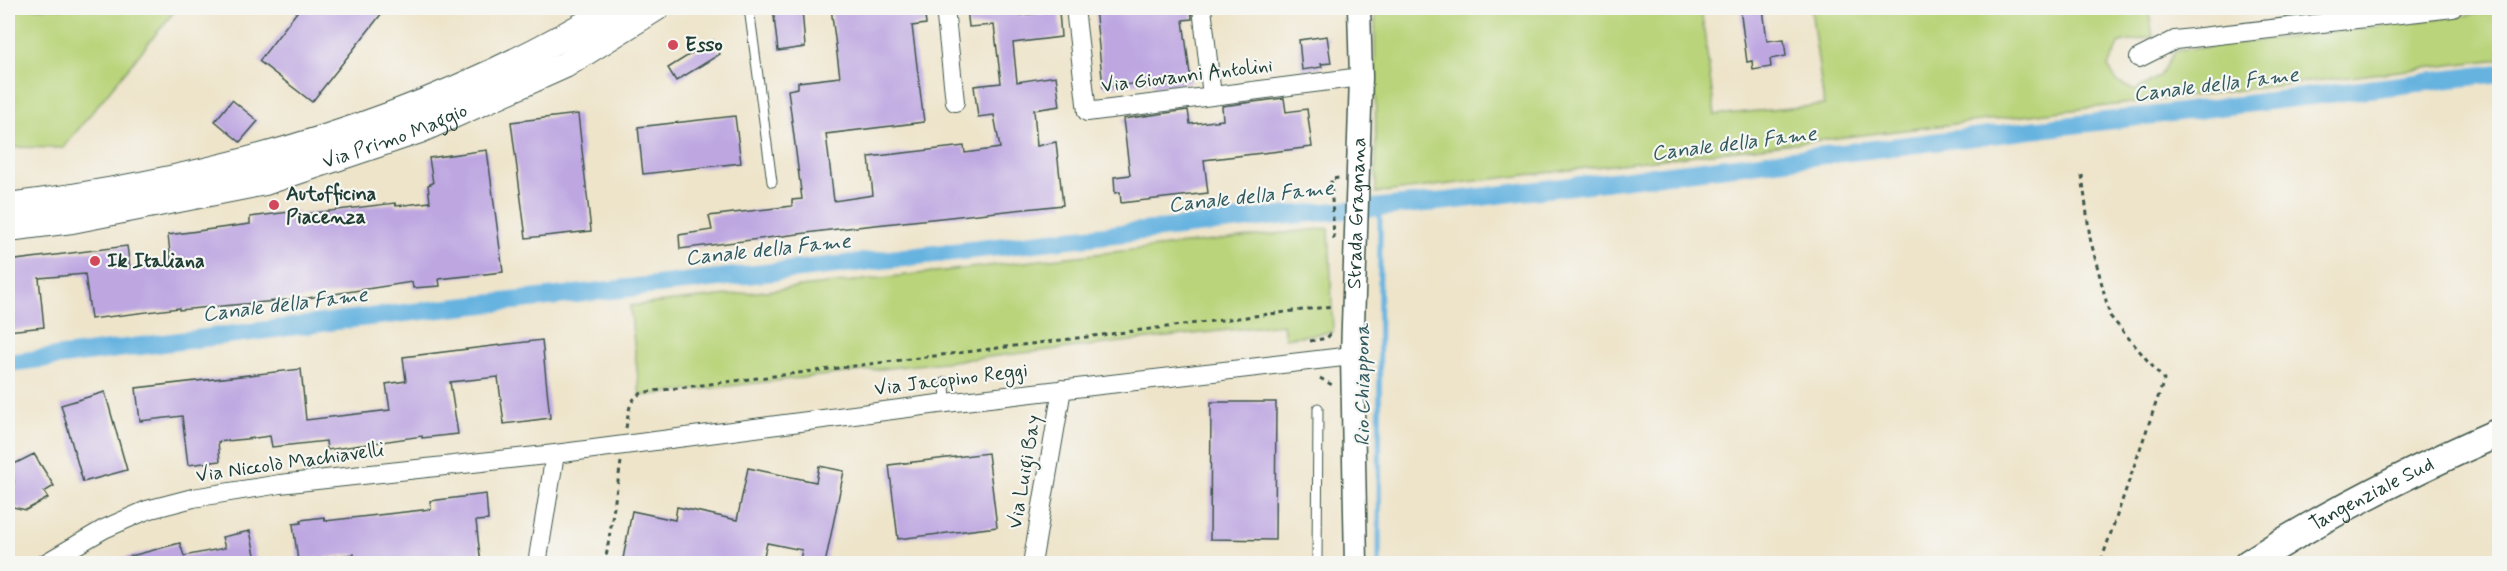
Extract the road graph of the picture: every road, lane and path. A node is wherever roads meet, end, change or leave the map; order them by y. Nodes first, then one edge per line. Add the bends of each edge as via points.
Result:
1 (613, 8) edge
2 (656, 8) edge
3 (749, 8) edge
4 (945, 8) edge
5 (1075, 8) edge
6 (1202, 8) edge
7 (1359, 8) edge
8 (2452, 8) edge
9 (2139, 58) dead end
10 (1361, 77) junction
11 (1212, 96) junction
12 (955, 102) dead end
13 (2082, 175) dead end
14 (772, 182) dead end
15 (1331, 182) dead end
16 (8, 206) edge
17 (8, 228) edge
18 (1335, 243) dead end
19 (1335, 297) dead end
20 (1334, 307) junction
21 (1334, 315) dead end
22 (1334, 328) dead end
23 (1310, 341) dead end
24 (1352, 356) junction
25 (945, 382) dead end
26 (1062, 389) junction
27 (946, 403) junction
28 (1317, 408) dead end
29 (2499, 432) edge
30 (624, 446) junction
31 (555, 454) junction
32 (44, 564) edge
33 (537, 564) edge
34 (605, 564) edge
35 (1032, 564) edge
36 (1317, 564) edge
37 (1356, 564) edge
38 (2100, 564) edge
39 (2248, 564) edge

1 - 16 main road, Via Primo Maggio via 555,42 410,109 262,158 168,181
2 - 17 main road, Via Primo Maggio via 565,65 420,130 265,182 72,220
3 - 14 lane
4 - 12 street
5 - 11 street, Via Giovanni Antolini via 1087,111
6 - 11 street
7 - 10 street, Strada Gragnana
8 - 9 street via 2175,40
10 - 11 street, Via Giovanni Antolini
10 - 24 street, Strada Gragnana
13 - 38 path via 2090,238 2110,316 2164,380
15 - 18 path
19 - 20 path
20 - 21 path
20 - 30 path via 646,392 630,404
22 - 23 path via 1327,338
24 - 26 street, Via Jacopino Reggi
24 - 37 street, Strada Gragnana
25 - 27 lane
26 - 27 street, Via Jacopino Reggi
26 - 35 street, Via Luigi Bay
27 - 30 street, Via Jacopino Reggi
28 - 36 lane
29 - 39 main road, Tangenziale Sud via 2369,495
30 - 31 street, Via Jacopino Reggi
30 - 34 path
31 - 32 street, Via Niccolò Machiavelli via 280,484 193,498 147,510
31 - 33 street

